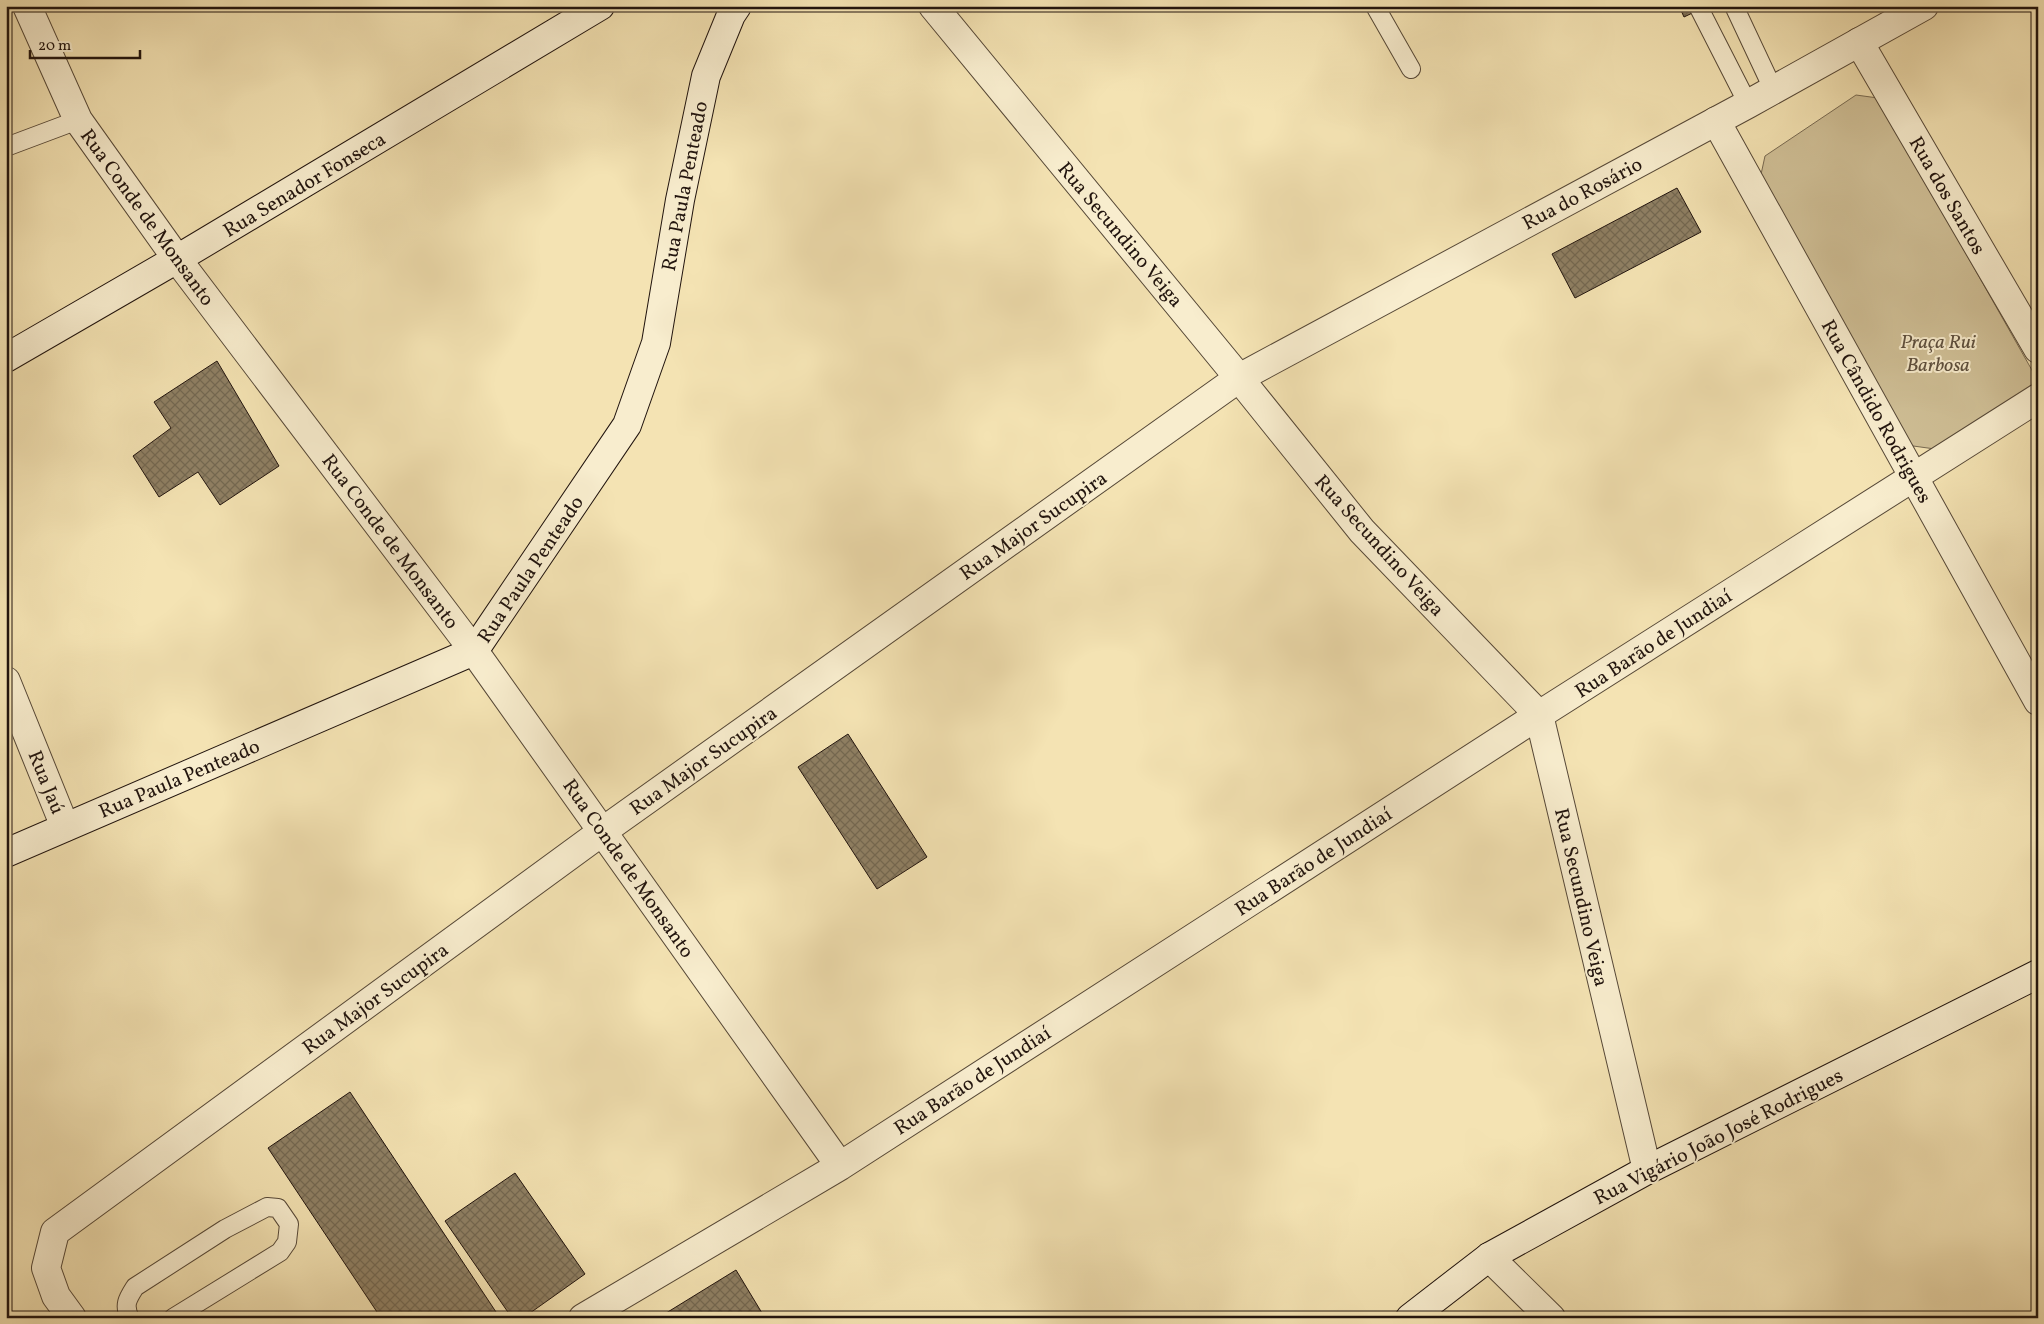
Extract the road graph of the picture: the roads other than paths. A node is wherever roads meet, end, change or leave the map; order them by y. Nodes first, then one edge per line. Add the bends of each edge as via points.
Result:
1 (27, 6) edge
2 (600, 6) edge
3 (933, 6) edge
4 (1375, 6) edge
5 (1698, 6) edge
6 (1734, 6) edge
7 (1924, 6) edge
8 (731, 9) edge
9 (1859, 42) junction
10 (1411, 69) dead end
11 (1773, 89) junction
12 (1748, 104) junction
13 (78, 120) junction
14 (1716, 121) junction
15 (6, 147) edge
16 (178, 259) junction
17 (2038, 349) edge
18 (6, 358) edge
19 (1239, 378) junction
20 (2038, 398) edge
21 (1913, 477) junction
22 (474, 651) junction
23 (6, 681) edge
24 (2038, 701) edge
25 (1540, 715) junction
26 (65, 827) junction
27 (603, 831) junction
28 (6, 853) edge
29 (2038, 974) edge
30 (840, 1166) junction
31 (1647, 1170) junction
32 (1489, 1257) junction
33 (72, 1318) edge
34 (130, 1318) edge
35 (173, 1318) edge
36 (583, 1318) edge
37 (1410, 1318) edge
38 (1550, 1318) edge

1 - 13 street, Rua Conde de Monsanto
2 - 16 street, Rua Senador Fonseca
3 - 19 street, Rua Secundino Veiga
4 - 10 lane
5 - 12 lane
6 - 11 lane
7 - 9 street, Rua do Rosário
8 - 22 street, Rua Paula Penteado via 706,76 680,200 656,343 627,425
9 - 11 street, Rua do Rosário
9 - 17 street, Rua dos Santos
11 - 12 street, Rua do Rosário
12 - 14 street, Rua do Rosário
13 - 15 lane
13 - 16 street, Rua Conde de Monsanto
14 - 19 street, Rua do Rosário
14 - 21 street, Rua Cândido Rodrigues
16 - 18 street, Rua Senador Fonseca
16 - 22 street, Rua Conde de Monsanto
19 - 25 street, Rua Secundino Veiga via 1362,531
19 - 27 street, Rua Major Sucupira
20 - 21 street, Rua Barão de Jundiaí
21 - 24 street, Rua Cândido Rodrigues
21 - 25 street, Rua Barão de Jundiaí
22 - 26 street, Rua Paula Penteado
22 - 27 street, Rua Conde de Monsanto
23 - 26 street, Rua Jaú
25 - 30 street, Rua Barão de Jundiaí
25 - 31 street, Rua Secundino Veiga
26 - 28 street, Rua Paula Penteado
27 - 30 street, Rua Conde de Monsanto
27 - 33 street, Rua Major Sucupira via 55,1232 46,1268 56,1296
29 - 31 street, Rua Vigário João José Rodrigues
30 - 36 street, Rua Barão de Jundiaí
31 - 32 street, Rua Vigário João José Rodrigues
32 - 37 street, Rua Vigário João José Rodrigues
32 - 38 street
34 - 35 lane via 126,1311 127,1299 135,1287 225,1229 267,1207 278,1208 283,1213 290,1228 287,1242 280,1252

